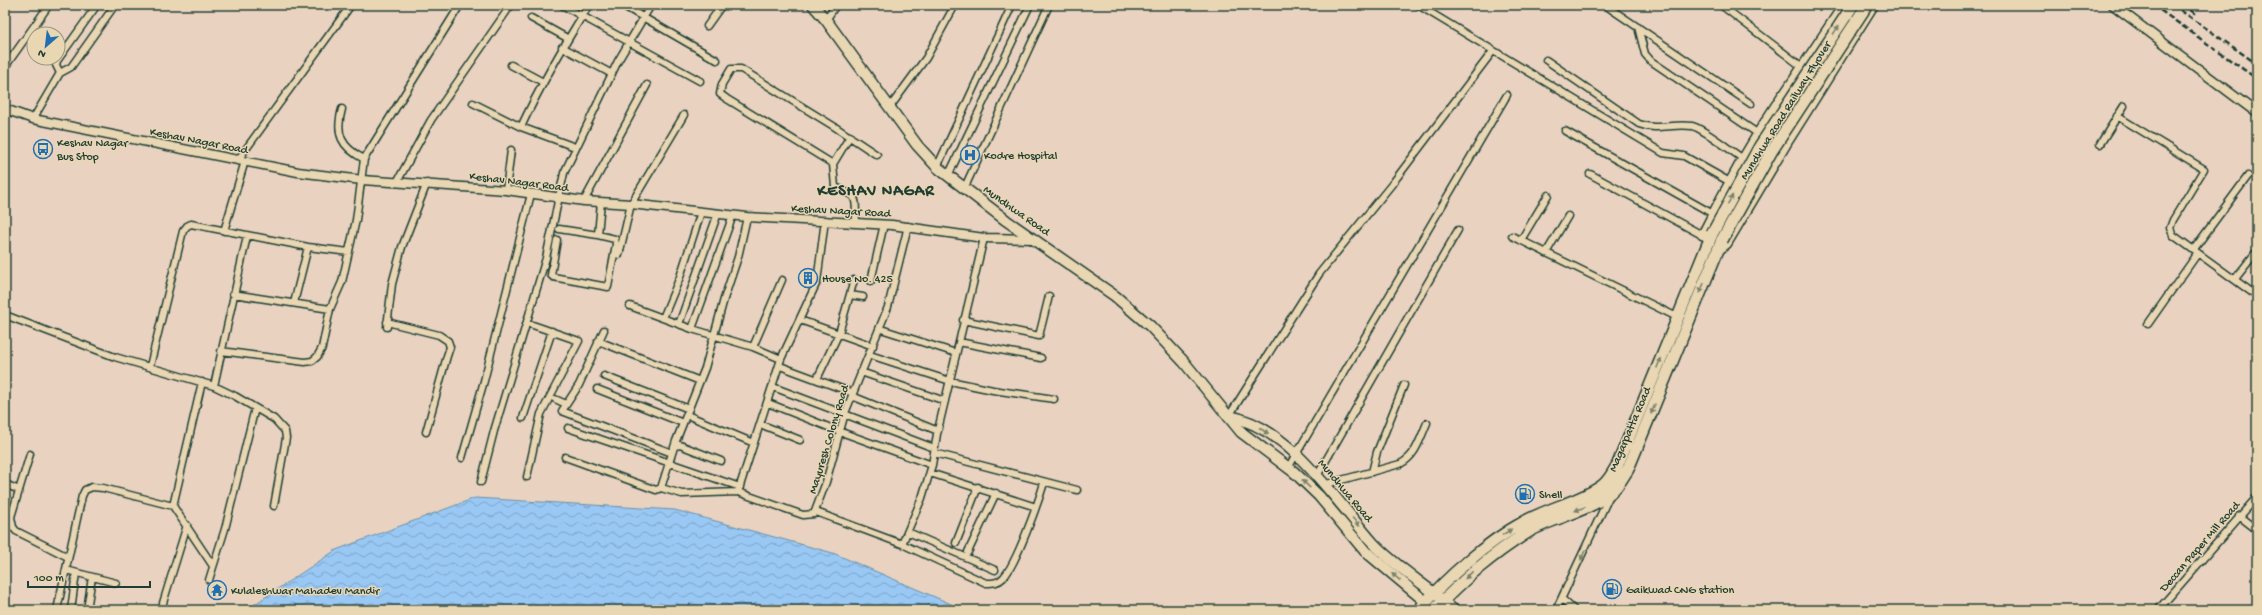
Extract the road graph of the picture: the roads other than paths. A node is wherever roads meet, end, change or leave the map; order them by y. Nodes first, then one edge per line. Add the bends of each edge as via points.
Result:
1 (49, 5) edge
2 (97, 5) edge
3 (115, 5) edge
4 (351, 5) edge
5 (460, 5) edge
6 (511, 5) edge
7 (562, 5) edge
8 (589, 5) edge
9 (622, 5) edge
10 (651, 5) edge
11 (722, 5) edge
12 (813, 5) edge
13 (836, 5) edge
14 (955, 5) edge
15 (1012, 5) edge
16 (1030, 5) edge
17 (1049, 5) edge
18 (1418, 5) edge
19 (1605, 5) edge
20 (1721, 5) edge
21 (1842, 5) edge
22 (1853, 5) edge
23 (1867, 5) edge
24 (1874, 5) edge
25 (2113, 5) edge
26 (582, 17) junction
27 (531, 18) dead end
28 (643, 18) junction
29 (826, 20) junction
30 (707, 26) dead end
31 (1638, 27) junction
32 (567, 38) junction
33 (629, 42) junction
34 (562, 47) junction
35 (1493, 51) junction
36 (717, 60) dead end
37 (1546, 60) dead end
38 (511, 65) dead end
39 (1800, 66) junction
40 (5, 67) edge
41 (60, 73) junction
42 (612, 74) junction
43 (700, 81) dead end
44 (543, 82) junction
45 (647, 85) dead end
46 (1507, 94) dead end
47 (1782, 94) junction
48 (473, 103) dead end
49 (1751, 104) dead end
50 (2124, 106) dead end
51 (890, 107) junction
52 (5, 108) edge
53 (342, 109) dead end
54 (1807, 111) junction
55 (2257, 113) edge
56 (684, 115) dead end
57 (2117, 116) junction
58 (33, 119) junction
59 (522, 127) junction
60 (1565, 131) dead end
61 (1757, 133) junction
62 (850, 136) junction
63 (2100, 144) dead end
64 (576, 147) junction
65 (510, 150) dead end
66 (877, 155) dead end
67 (1742, 158) junction
68 (364, 159) junction
69 (241, 161) junction
70 (833, 164) junction
71 (937, 167) junction
72 (1590, 174) dead end
73 (948, 176) junction
74 (2248, 176) dead end
75 (362, 180) junction
76 (397, 182) junction
77 (1730, 182) junction
78 (427, 184) junction
79 (964, 188) junction
80 (506, 190) junction
81 (531, 194) junction
82 (1548, 195) dead end
83 (558, 198) junction
84 (584, 201) junction
85 (601, 202) junction
86 (631, 204) junction
87 (701, 212) junction
88 (718, 214) junction
89 (1713, 214) junction
90 (733, 215) junction
91 (1568, 216) dead end
92 (747, 217) junction
93 (825, 220) junction
94 (856, 222) junction
95 (884, 224) junction
96 (908, 226) junction
97 (559, 229) dead end
98 (224, 230) junction
99 (1458, 230) dead end
100 (598, 235) junction
101 (246, 236) junction
102 (1512, 236) dead end
103 (1708, 236) junction
104 (984, 238) junction
105 (558, 240) dead end
106 (1036, 240) junction
107 (1521, 240) junction
108 (308, 247) junction
109 (1704, 251) joint
110 (2196, 251) junction
111 (2257, 251) edge
112 (349, 252) junction
113 (1716, 252) junction
114 (1546, 253) junction
115 (619, 255) dead end
116 (782, 280) dead end
117 (854, 280) dead end
118 (2235, 280) junction
119 (871, 281) dead end
120 (233, 294) junction
121 (850, 294) junction
122 (1049, 296) dead end
123 (2257, 296) edge
124 (863, 297) dead end
125 (294, 303) junction
126 (630, 306) dead end
127 (330, 309) junction
128 (5, 315) edge
129 (1677, 317) junction
130 (663, 318) junction
131 (800, 320) junction
132 (963, 320) junction
133 (527, 323) junction
134 (679, 324) junction
135 (2148, 324) dead end
136 (692, 329) junction
137 (881, 329) junction
138 (604, 330) dead end
139 (552, 331) junction
140 (839, 333) junction
141 (715, 335) junction
142 (598, 341) junction
143 (959, 342) junction
144 (873, 346) junction
145 (753, 347) junction
146 (221, 352) junction
147 (956, 353) junction
148 (870, 355) junction
149 (1041, 358) dead end
150 (781, 359) junction
151 (150, 366) junction
152 (780, 366) junction
153 (861, 372) junction
154 (604, 376) dead end
155 (817, 379) junction
156 (950, 380) junction
157 (700, 381) junction
158 (202, 382) junction
159 (1404, 385) dead end
160 (214, 386) junction
161 (774, 387) junction
162 (597, 389) dead end
163 (852, 395) junction
164 (554, 399) dead end
165 (1054, 399) dead end
166 (945, 401) junction
167 (768, 403) junction
168 (566, 404) junction
169 (255, 408) junction
170 (688, 412) junction
171 (845, 413) junction
172 (1229, 416) junction
173 (523, 418) dead end
174 (683, 423) junction
175 (1427, 423) dead end
176 (760, 424) junction
177 (568, 428) dead end
178 (617, 431) junction
179 (938, 431) junction
180 (426, 432) dead end
181 (840, 432) junction
182 (800, 440) dead end
183 (612, 443) junction
184 (754, 443) junction
185 (675, 446) junction
186 (934, 451) junction
187 (672, 453) junction
188 (30, 454) dead end
189 (1296, 454) junction
190 (565, 457) dead end
191 (462, 458) dead end
192 (722, 461) dead end
193 (669, 464) junction
194 (932, 465) junction
195 (1288, 468) junction
196 (930, 472) junction
197 (1372, 472) junction
198 (1317, 476) junction
199 (527, 477) dead end
200 (481, 482) dead end
201 (1044, 483) junction
202 (5, 484) edge
203 (1323, 485) junction
204 (978, 487) junction
205 (661, 488) junction
206 (19, 490) junction
207 (739, 490) junction
208 (1077, 490) dead end
209 (996, 493) junction
210 (1610, 494) junction
211 (2257, 497) edge
212 (2251, 504) junction
213 (174, 506) junction
214 (274, 506) dead end
215 (1036, 508) junction
216 (2257, 508) edge
217 (816, 512) junction
218 (2239, 516) junction
219 (187, 525) junction
220 (2257, 530) edge
221 (908, 532) junction
222 (956, 543) dead end
223 (902, 544) junction
224 (968, 552) dead end
225 (68, 557) junction
226 (213, 566) junction
227 (66, 570) junction
228 (995, 570) dead end
229 (76, 573) junction
230 (92, 577) junction
231 (209, 580) dead end
232 (116, 583) dead end
233 (1439, 597) junction
234 (1562, 599) junction
235 (164, 603) dead end
236 (1422, 606) edge
237 (57, 610) edge
238 (71, 610) edge
239 (87, 610) edge
240 (1434, 610) edge
241 (1454, 610) edge
242 (1556, 610) edge
243 (1574, 610) edge
244 (2158, 610) edge

1 - 40 street
2 - 41 street via 57,61
3 - 41 street via 72,68
4 - 69 street
5 - 68 street
6 - 76 street via 431,120
7 - 26 street
8 - 26 street
9 - 28 street
10 - 28 street
11 - 30 street
12 - 29 main road, Mundhwa Road
13 - 29 street
14 - 51 street via 926,58
15 - 71 street
16 - 73 street
17 - 79 street
18 - 35 street
19 - 31 street
20 - 39 street
21 - 39 street
103 -> 22 highway, Mundhwa Road Railway Flyover, bridge via 1760,146
23 - 113 highway, Mundhwa Road Railway Flyover, bridge via 1771,152
24 - 54 street
25 - 55 street
26 - 32 street
26 - 33 street
27 - 32 street
28 - 33 street
28 - 36 street
29 - 51 main road, Mundhwa Road
31 - 49 street
31 - 61 street via 1645,54 1651,61
32 - 34 street
33 - 42 street
33 - 43 street
34 - 42 street
34 - 44 street
35 - 77 street via 1663,153 1684,156
35 - 172 street via 1392,184 1319,274
37 - 67 street via 1639,124 1659,129 1694,126
38 - 44 street
39 - 47 street
41 - 58 street
42 - 64 street
44 - 59 street
45 - 84 street
46 - 189 street
47 - 54 street
47 - 61 street
48 - 59 street
50 - 57 street
51 - 71 main road, Mundhwa Road via 917,145
52 - 58 street, Keshav Nagar Road
53 - 68 street via 338,122 339,133 351,152
54 - 113 street via 1727,244
56 - 86 street
57 - 63 street
57 - 110 street via 2204,169 2172,220 2170,228 2173,235
58 - 69 street, Keshav Nagar Road
59 - 64 street
60 - 89 street
61 - 67 street
62 - 66 street
62 - 70 street
62 - 70 street via 741,69 731,69 722,84 720,94
64 - 83 street via 564,172
65 - 80 street
67 - 77 street
68 - 75 street
69 - 75 street, Keshav Nagar Road via 298,172
69 - 98 street
70 - 94 street via 835,187 852,192 856,198
71 - 73 main road, Mundhwa Road
72 - 103 street
73 - 79 main road, Mundhwa Road
74 - 110 street
75 - 76 street, Keshav Nagar Road
75 - 112 street
76 - 78 street, Keshav Nagar Road
77 - 89 street
78 - 80 street, Keshav Nagar Road
78 - 180 street via 402,247 392,284 387,325 439,335 448,341 450,347
79 - 106 main road, Mundhwa Road
80 - 81 street, Keshav Nagar Road
81 - 83 street, Keshav Nagar Road
81 - 191 street
82 - 107 street
83 - 84 street, Keshav Nagar Road
83 - 133 street via 546,258
84 - 85 street, Keshav Nagar Road
85 - 86 street, Keshav Nagar Road
85 - 100 street
86 - 87 street, Keshav Nagar Road
86 - 115 street
87 - 88 street, Keshav Nagar Road
87 - 130 street via 680,277
88 - 90 street, Keshav Nagar Road
88 - 134 street
89 - 103 street
90 - 92 street, Keshav Nagar Road
90 - 136 street
91 - 114 street
92 - 93 street, Keshav Nagar Road
92 - 141 street
93 - 94 street, Keshav Nagar Road
93 - 131 street via 817,282
94 - 95 street, Keshav Nagar Road
95 - 96 street, Keshav Nagar Road
95 - 119 street
96 - 104 street, Keshav Nagar Road
96 - 137 street, Mayuresh Colony Road
97 - 100 street
98 - 101 street
98 - 151 street via 191,224 183,231
99 - 198 street
100 - 105 street via 615,239 616,244 608,287 551,275
101 - 108 street
101 - 120 street
102 - 107 street
103 - 109 highway, Mundhwa Road Railway Flyover
104 - 106 street, Keshav Nagar Road
104 - 132 street
106 - 172 main road, Mundhwa Road via 1085,274 1150,326
107 - 114 street
108 - 112 street
108 - 125 street
109 - 129 highway, Magarpatta Road
110 - 118 street
110 - 135 street
111 - 118 street
112 - 127 street via 342,282
113 -> 210 highway, Magarpatta Road via 1628,469
114 - 129 street
116 - 145 street
117 - 121 street
118 - 123 street
120 - 125 street
120 - 146 street
121 - 124 street
121 - 140 street
122 - 132 street via 1040,336
125 - 127 street
126 - 130 street
127 - 146 street via 322,348 312,361
128 - 151 street via 83,346
233 -> 129 highway, Magarpatta Road via 1480,552 1504,534 1525,521 1603,485 1618,464
130 - 134 street
131 - 140 street
131 - 150 street
132 - 143 street
133 - 139 street
133 - 200 street
134 - 136 street
136 - 141 street
137 - 144 street, Mayuresh Colony Road
137 - 147 street
138 - 142 street
139 - 173 street
139 - 199 street via 577,339 578,345 541,414
140 - 144 street
140 - 155 street
141 - 145 street
141 - 157 street
142 - 157 street
142 - 168 street via 579,385
143 - 147 street
143 - 149 street
144 - 148 street, Mayuresh Colony Road
145 - 150 street
146 - 160 street
147 - 156 street
148 - 153 street, Mayuresh Colony Road
148 - 156 street
150 - 152 street
151 - 158 street
152 - 155 street
152 - 161 street
153 - 163 street, Mayuresh Colony Road
153 - 166 street
154 - 170 street
155 - 163 street
156 - 165 street via 992,390
156 - 166 street
157 - 170 street
158 - 160 street
158 - 213 street
159 - 197 street via 1377,452
160 - 169 street
161 - 167 street
161 - 171 street
162 - 174 street
163 - 171 street, Mayuresh Colony Road
163 - 179 street
164 - 168 street
166 - 179 street
167 - 176 street
167 - 181 street
168 - 178 street via 562,410
169 - 214 street via 285,431 286,438
169 - 226 street
170 - 174 street
170 - 184 street
171 - 181 street, Mayuresh Colony Road
171 - 186 street
172 -> 189 main road, Mundhwa Road via 1246,419
172 - 195 main road, Mundhwa Road via 1241,432
174 - 185 street
175 - 197 street via 1416,449 1408,460
176 - 182 street
176 - 184 street
177 - 183 street, Mayuresh Colony Road
178 - 183 street
178 - 187 street
179 - 186 street
181 - 194 street
181 - 217 street, Mayuresh Colony Road
183 - 193 street, Mayuresh Colony Road
184 - 207 street
185 - 187 street
185 - 192 street via 680,445
186 - 194 street
186 - 201 street
187 - 193 street
188 - 206 street
189 - 195 street
189 - 198 main road, Mundhwa Road
190 - 205 street via 656,490
193 - 205 street
193 - 207 street, Mayuresh Colony Road
194 - 196 street
236 -> 195 main road, Mundhwa Road via 1365,551 1319,496
196 - 204 street
196 - 221 street
197 - 203 street
198 - 203 main road, Mundhwa Road
201 - 208 street
201 - 215 street
202 - 206 street
203 -> 233 main road, Mundhwa Road via 1376,545
204 - 209 street
204 - 222 street
205 - 207 street via 682,494
206 - 225 street via 11,517 13,527 16,531
207 - 217 street, Mayuresh Colony Road via 803,515 809,516
209 - 215 street
209 - 224 street
210 -> 233 highway, Magarpatta Road via 1510,543
210 -> 234 street
211 - 212 street, Deccan Paper Mill Road
212 - 216 street
212 - 218 street, Deccan Paper Mill Road
213 - 219 street
213 - 225 street via 92,487 82,496
215 - 223 street via 1009,571 997,582 986,583
217 - 223 street
218 - 220 street
218 - 244 street, Deccan Paper Mill Road
219 - 226 street
219 - 235 street
221 - 223 street
221 - 228 street
225 - 227 street
226 - 231 street
227 - 229 street
227 - 237 street
229 - 230 street
229 - 238 street
230 - 232 street
230 - 239 street
233 - 236 highway
233 - 240 highway, Mundhwa Road
233 - 241 main road, Mundhwa Road
234 - 242 street
234 - 243 street
236 - 240 main road, Mundhwa Road

